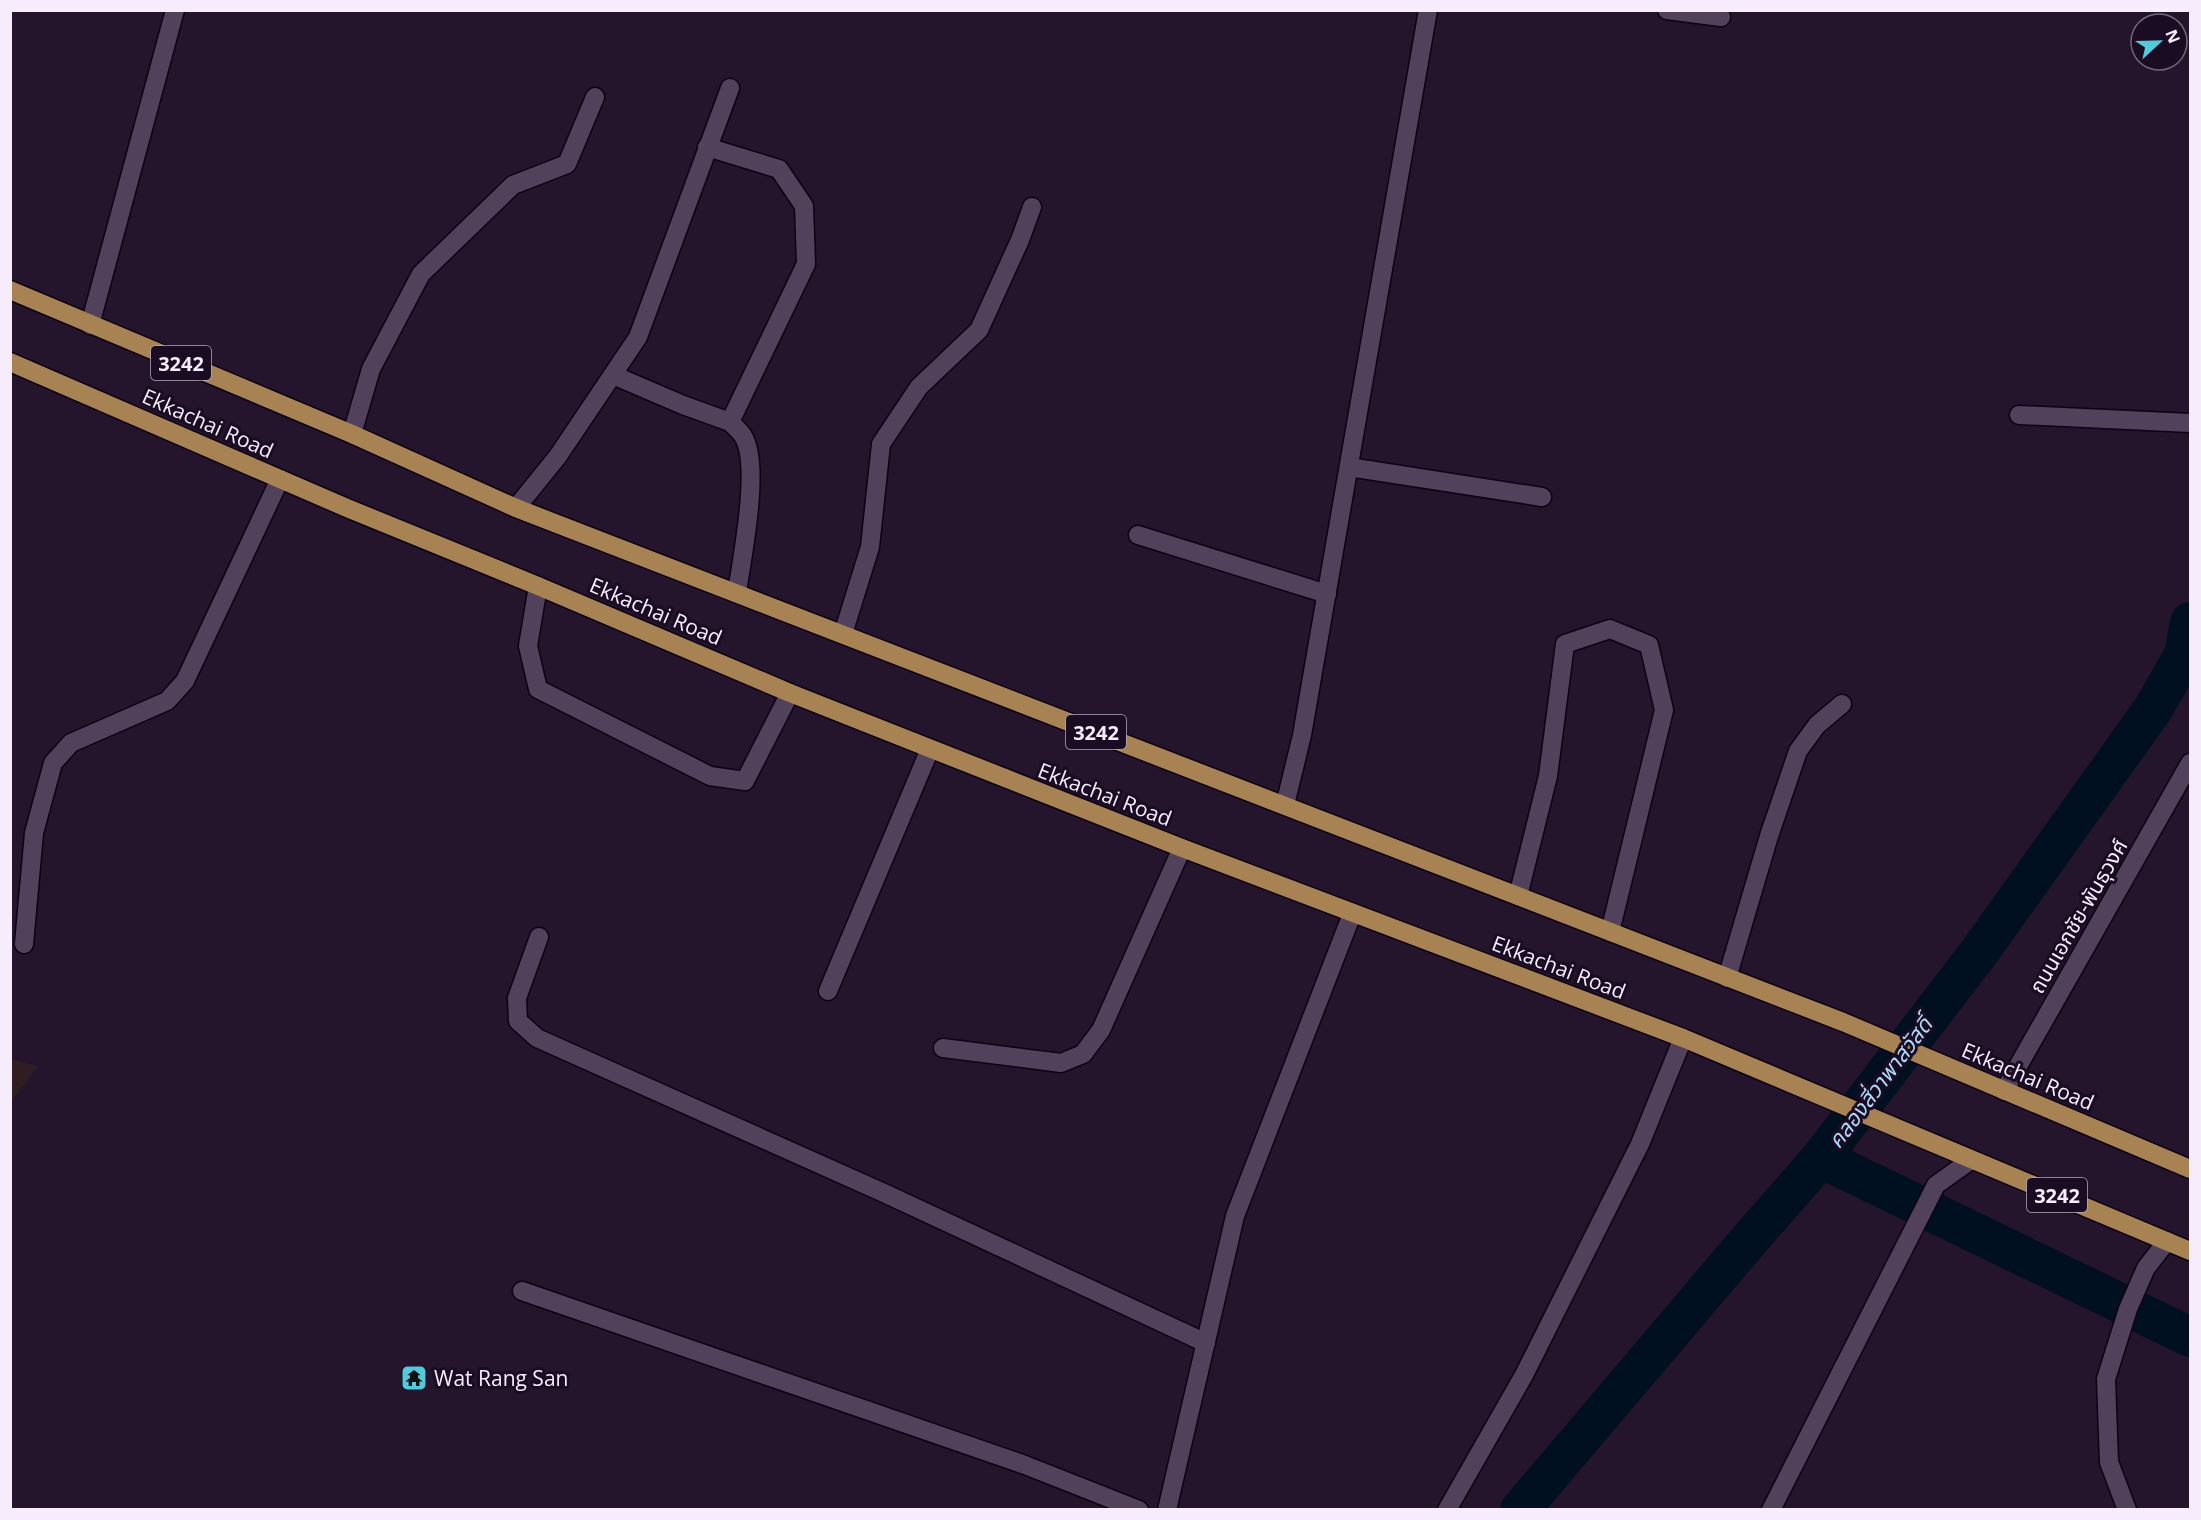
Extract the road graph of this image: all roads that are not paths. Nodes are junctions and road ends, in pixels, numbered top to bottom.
1 (175, 10) edge
2 (1428, 10) edge
3 (1667, 10) edge
4 (1721, 17) dead end
5 (730, 88) dead end
6 (595, 97) dead end
7 (707, 147) junction
8 (1032, 207) dead end
9 (10, 290) edge
10 (90, 325) junction
11 (10, 362) edge
12 (613, 375) junction
13 (2019, 415) dead end
14 (730, 422) junction
15 (2188, 423) edge
16 (352, 434) junction
17 (1349, 467) junction
18 (280, 479) junction
19 (1542, 497) dead end
20 (516, 508) junction
21 (1138, 534) dead end
22 (538, 586) junction
23 (737, 592) junction
24 (1327, 594) junction
25 (843, 634) junction
26 (790, 693) junction
27 (1842, 704) dead end
28 (930, 749) junction
29 (2190, 763) edge
30 (1286, 805) junction
31 (1182, 848) junction
32 (1518, 896) junction
33 (1352, 914) junction
34 (1611, 932) junction
35 (539, 937) dead end
36 (24, 944) dead end
37 (1727, 978) junction
38 (828, 991) dead end
39 (1683, 1038) junction
40 (943, 1048) dead end
41 (2004, 1091) junction
42 (1971, 1160) junction
43 (2190, 1169) edge
44 (2167, 1241) junction
45 (2190, 1251) edge
46 (522, 1291) dead end
47 (1206, 1343) junction
48 (1139, 1509) edge
49 (1167, 1509) edge
50 (1447, 1509) edge
51 (1771, 1509) edge
52 (2127, 1509) edge

1 - 10 street
2 - 17 street
3 - 4 street
5 - 7 street
6 - 16 street
7 - 12 street
7 - 14 street
8 - 25 street
9 - 10 main road, Ekkachai Road / 3242
10 - 16 main road, Ekkachai Road / 3242
11 - 18 main road, Ekkachai Road / 3242
12 - 14 street
12 - 20 street
13 - 15 street
14 - 23 street
16 - 20 main road, Ekkachai Road / 3242
17 - 19 street
17 - 24 street
18 - 22 main road, Ekkachai Road / 3242
18 - 36 street
20 - 23 main road, Ekkachai Road / 3242
21 - 24 street
22 - 26 main road, Ekkachai Road / 3242
22 - 26 street
23 - 25 main road, Ekkachai Road / 3242
24 - 30 street
25 - 30 main road, Ekkachai Road / 3242
26 - 28 main road, Ekkachai Road / 3242
27 - 37 street
28 - 31 main road, Ekkachai Road / 3242
28 - 38 street
29 - 41 street, ถนนเอกชัย-พันธุวงศ์
30 - 32 main road, Ekkachai Road / 3242
31 - 33 main road, Ekkachai Road / 3242
31 - 40 street
32 - 34 main road, Ekkachai Road / 3242
32 - 34 street
33 - 39 main road, Ekkachai Road / 3242
33 - 47 street
34 - 37 main road, Ekkachai Road / 3242
35 - 47 street
37 - 41 main road, Ekkachai Road / 3242
39 - 42 main road, Ekkachai Road / 3242
39 - 50 street
41 - 43 main road, Ekkachai Road / 3242
42 - 44 main road, Ekkachai Road / 3242
42 - 51 street
44 - 45 main road, Ekkachai Road / 3242
44 - 52 street
46 - 48 street
47 - 49 street

